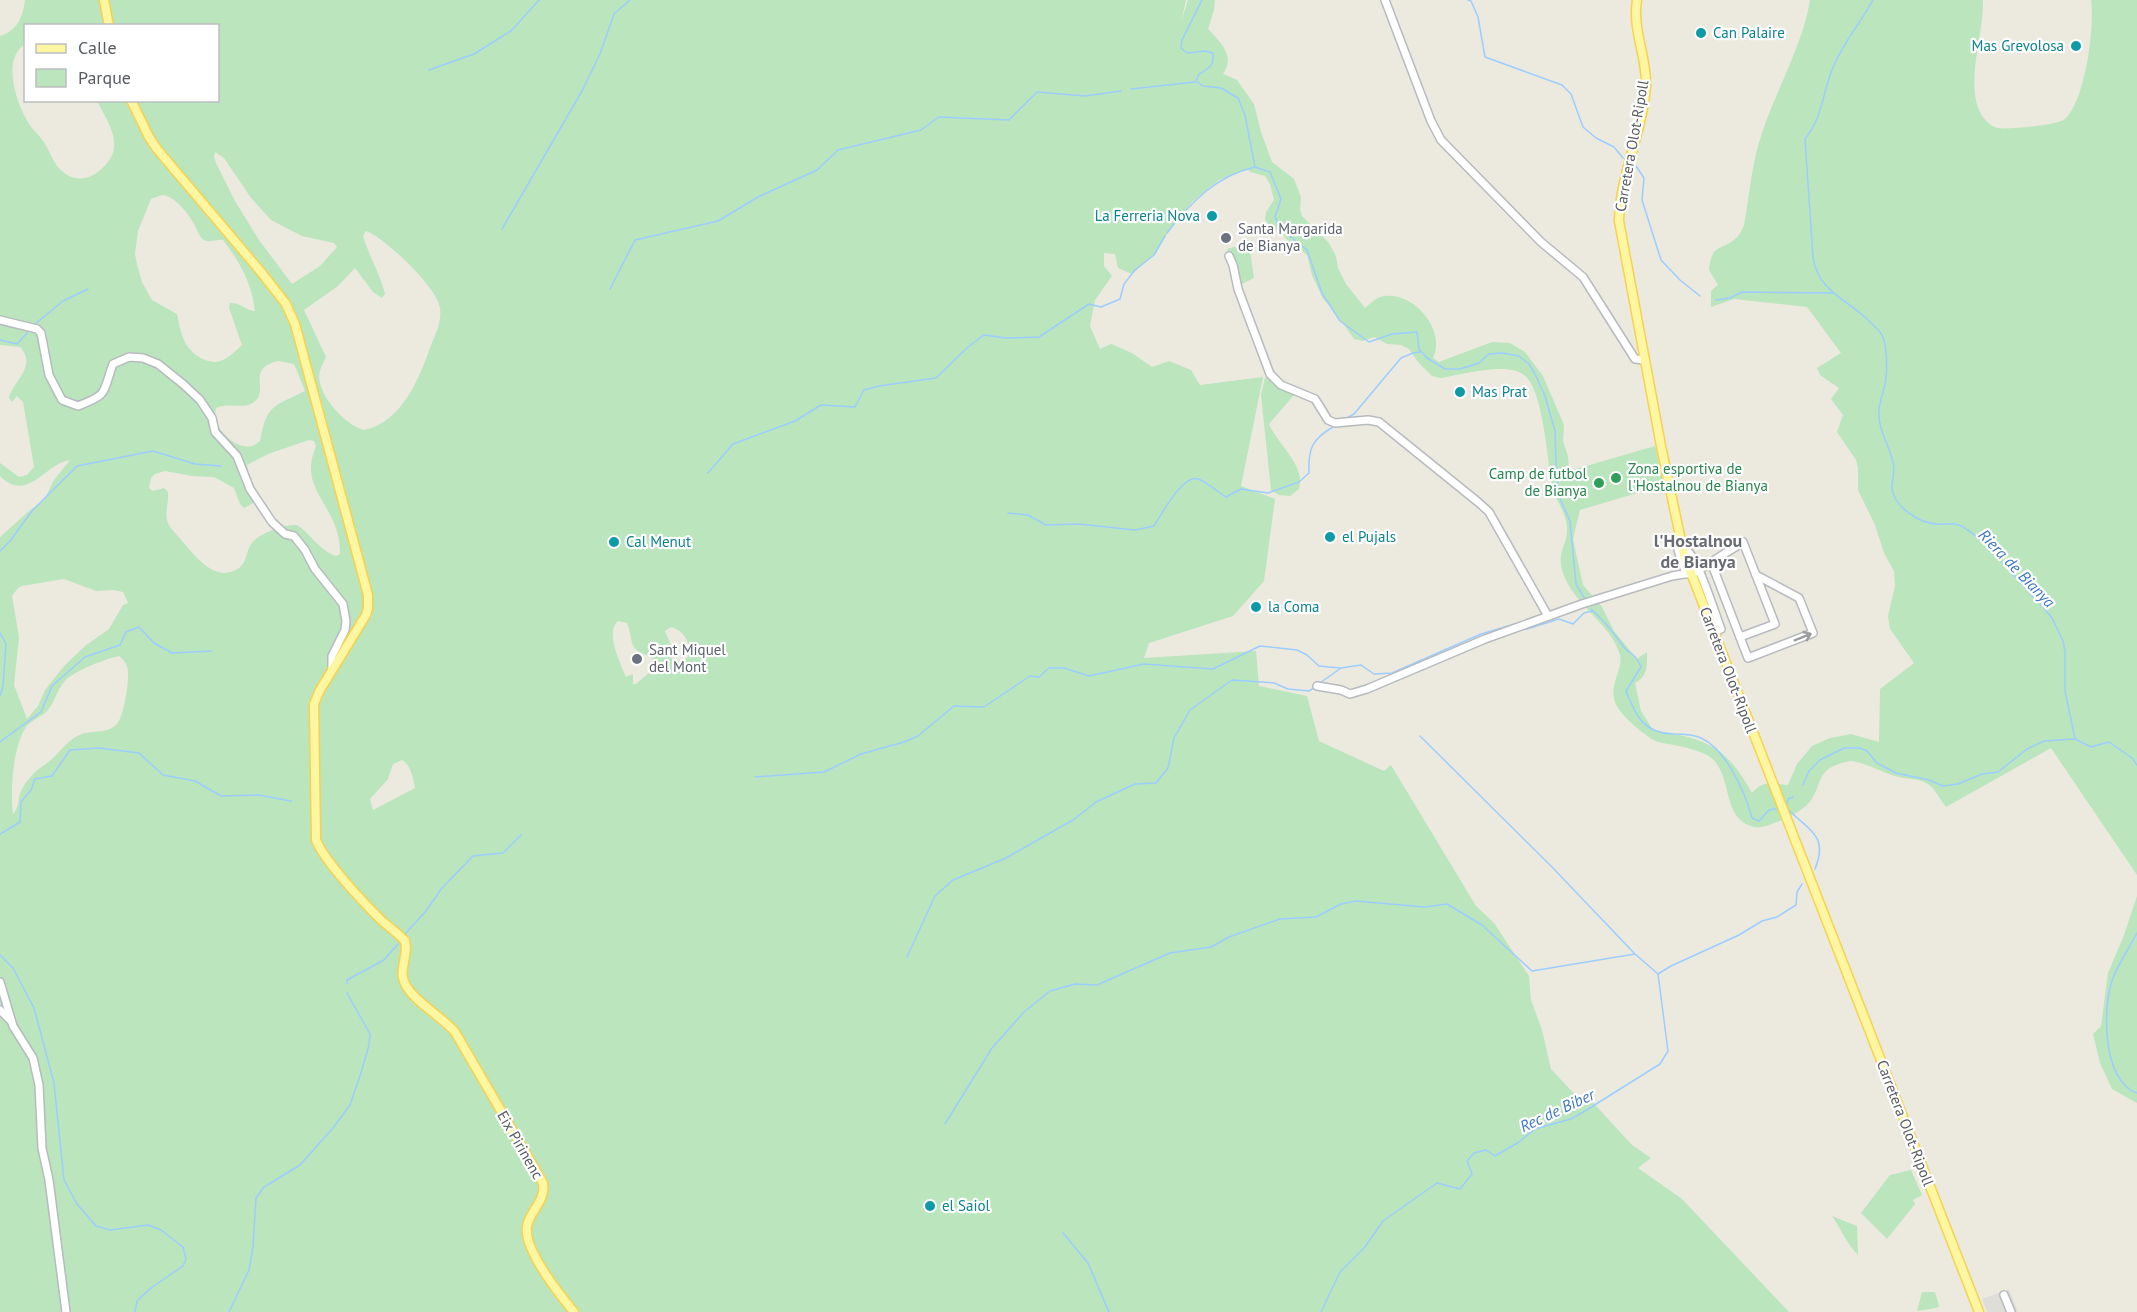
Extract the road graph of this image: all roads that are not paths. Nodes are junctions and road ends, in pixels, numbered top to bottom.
1 (104, 0) edge
2 (1385, 0) edge
3 (1637, 0) edge
4 (109, 24) edge
5 (132, 102) edge
6 (1229, 256) dead end
7 (0, 320) edge
8 (1644, 360) junction
9 (1696, 569) junction
10 (1756, 575) junction
11 (1548, 616) junction
12 (1740, 637) junction
13 (332, 671) junction
14 (1317, 686) dead end
15 (0, 982) edge
16 (0, 1010) edge
17 (11, 1021) junction
18 (2004, 1295) dead end
19 (66, 1312) edge
20 (574, 1312) edge
21 (1979, 1312) edge
22 (2011, 1312) edge

1 - 4 main road
2 - 8 street
3 - 8 main road, Carretera Olot-Ripoll
5 - 13 main road, Eix Pirinenc
6 - 11 street
7 - 13 street
8 - 9 main road, Carretera Olot-Ripoll
9 - 10 street
9 - 11 street
9 - 12 street
9 - 21 main road, Carretera Olot-Ripoll
10 - 12 street
12 -> 10 street
11 - 14 street
13 - 20 main road, Eix Pirinenc
15 - 17 street
16 - 17 street
17 - 19 street
18 - 22 street

